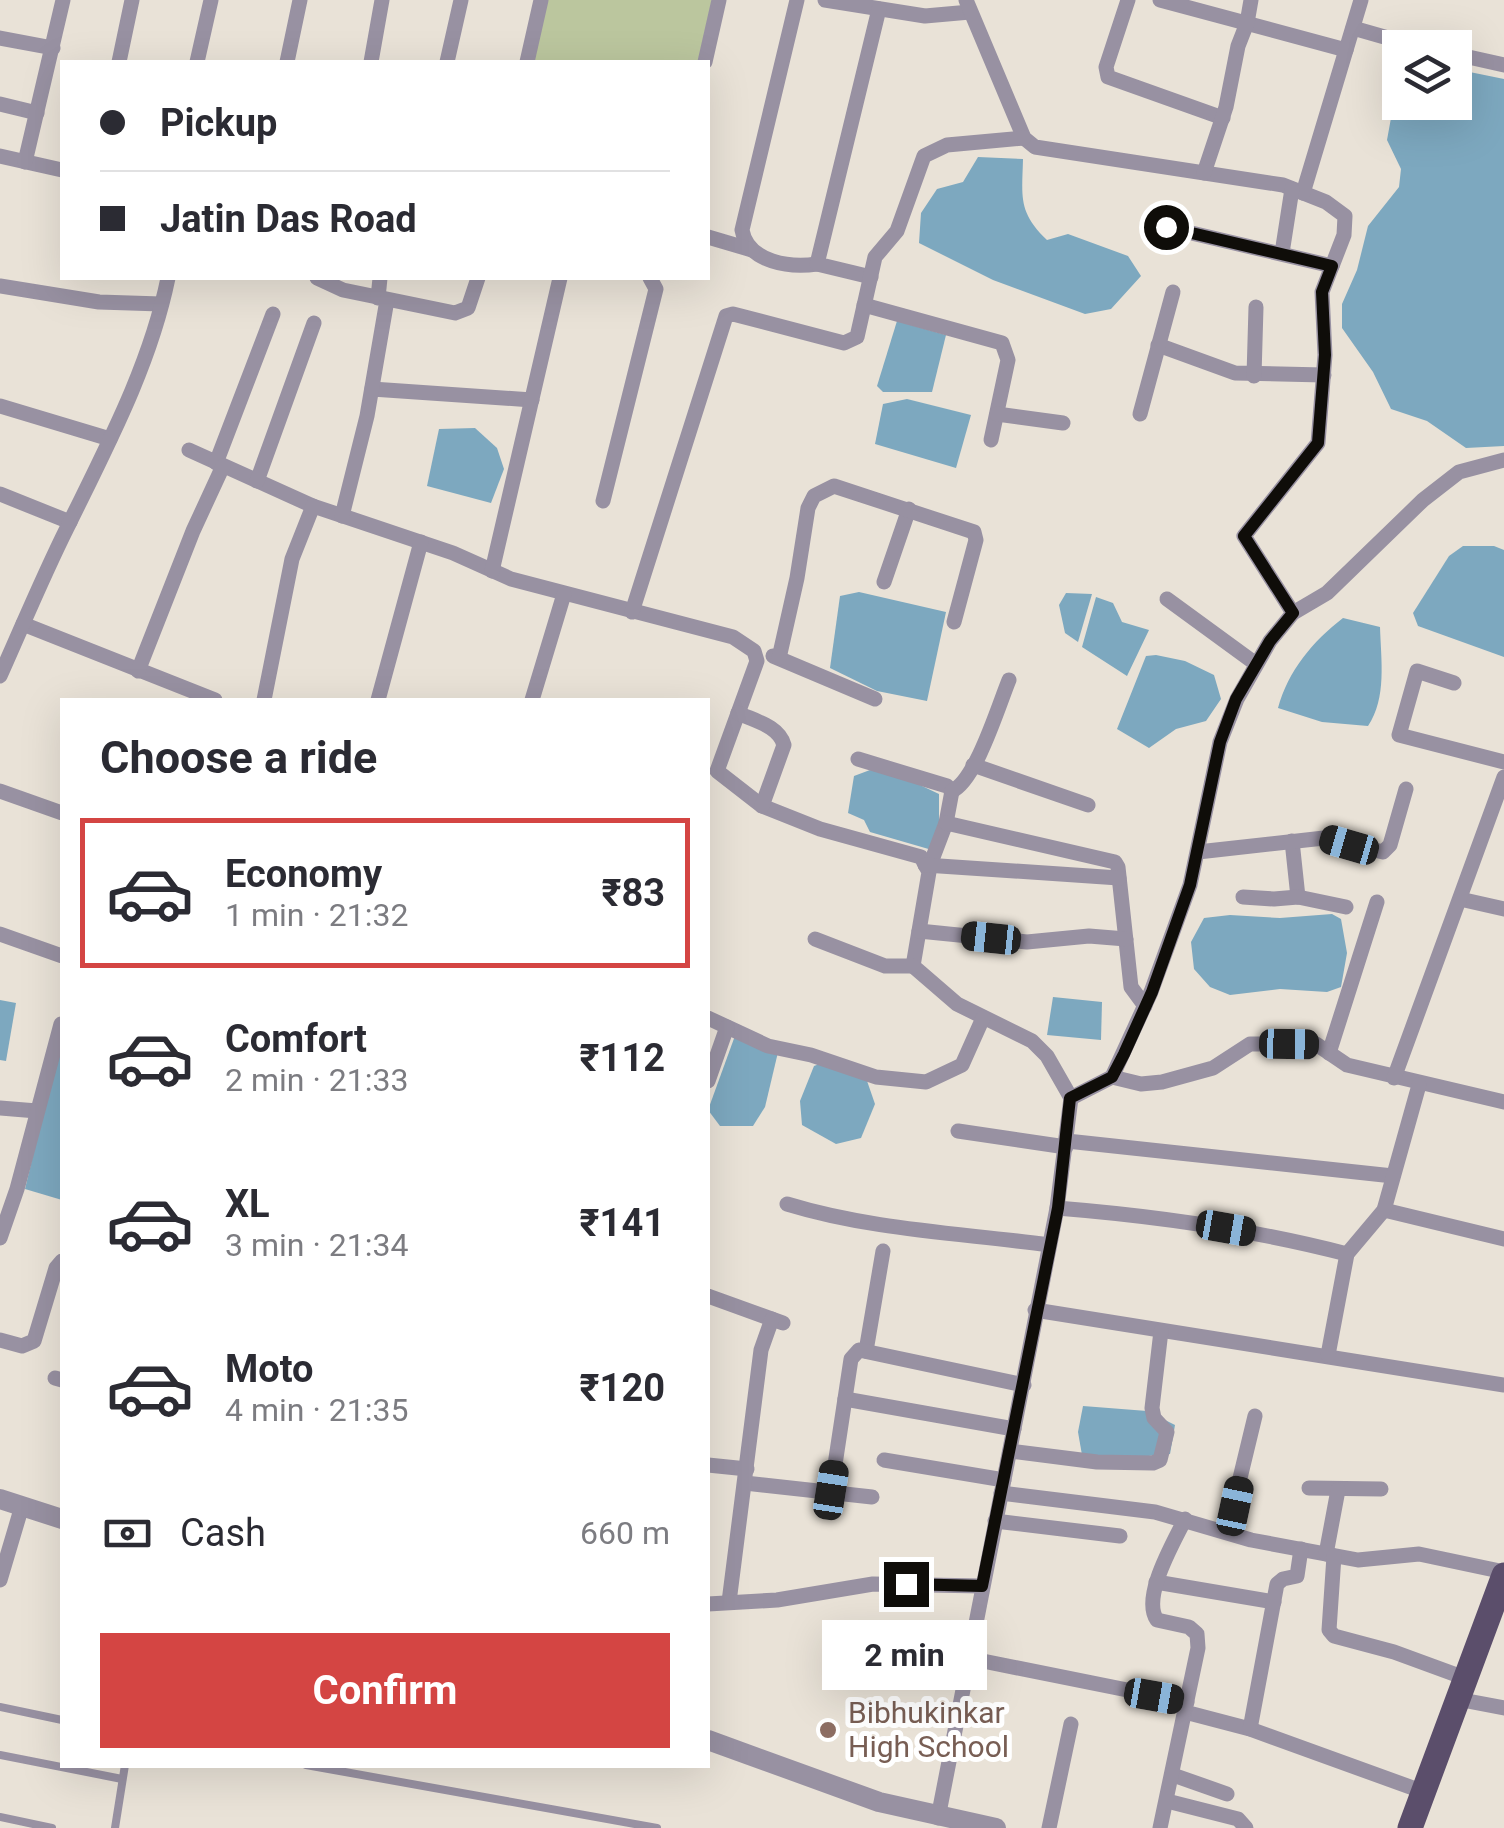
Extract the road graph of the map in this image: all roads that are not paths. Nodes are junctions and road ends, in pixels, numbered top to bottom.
1 (63, 0) edge
2 (132, 0) edge
3 (211, 0) edge
4 (300, 0) edge
5 (382, 0) edge
6 (461, 0) edge
7 (540, 0) edge
8 (719, 0) edge
9 (797, 0) edge
10 (825, 0) edge
11 (1128, 0) edge
12 (1160, 0) edge
13 (1251, 0) edge
14 (1361, 0) edge
15 (968, 6) edge
16 (879, 8) junction
17 (1247, 23) junction
18 (1353, 28) junction
19 (1382, 36) edge
20 (0, 38) edge
21 (53, 48) junction
22 (1346, 50) junction
23 (1472, 58) edge
24 (119, 60) edge
25 (197, 60) edge
26 (287, 60) edge
27 (370, 60) edge
28 (447, 60) edge
29 (526, 60) edge
30 (705, 60) edge
31 (1504, 65) edge
32 (0, 104) edge
33 (37, 113) junction
34 (1223, 118) junction
35 (1024, 138) junction
36 (0, 156) edge
37 (25, 162) junction
38 (60, 170) edge
39 (1204, 174) junction
40 (1298, 191) junction
41 (1166, 227) dead end
42 (710, 238) edge
43 (753, 250) junction
44 (1282, 253) junction
45 (818, 264) junction
46 (1332, 266) junction
47 (871, 277) junction
48 (167, 280) edge
49 (321, 280) edge
50 (380, 280) edge
51 (477, 280) edge
52 (560, 280) edge
53 (651, 280) edge
54 (0, 286) edge
55 (1173, 292) dead end
56 (383, 299) junction
57 (161, 304) junction
58 (864, 304) junction
59 (1256, 307) dead end
60 (273, 314) dead end
61 (314, 323) dead end
62 (1158, 345) junction
63 (1324, 375) junction
64 (1254, 376) junction
65 (372, 389) junction
66 (532, 400) junction
67 (0, 406) edge
68 (996, 414) junction
69 (1140, 414) dead end
70 (1063, 423) dead end
71 (110, 439) junction
72 (991, 440) dead end
73 (188, 450) dead end
74 (1504, 460) edge
75 (219, 464) junction
76 (257, 481) junction
77 (0, 494) edge
78 (603, 501) dead end
79 (313, 506) junction
80 (908, 509) junction
81 (342, 516) junction
82 (70, 522) junction
83 (421, 542) junction
84 (492, 570) junction
85 (884, 582) dead end
86 (564, 594) junction
87 (1167, 599) dead end
88 (632, 612) junction
89 (1293, 613) junction
90 (954, 622) dead end
91 (24, 624) junction
92 (754, 651) junction
93 (779, 658) junction
94 (1256, 664) junction
95 (138, 670) junction
96 (0, 676) edge
97 (1008, 680) dead end
98 (1454, 683) dead end
99 (211, 698) edge
100 (264, 698) edge
101 (379, 698) edge
102 (533, 698) edge
103 (875, 699) dead end
104 (738, 713) junction
105 (858, 760) dead end
106 (1504, 762) edge
107 (713, 764) edge
108 (974, 764) junction
109 (1504, 777) edge
110 (1406, 789) dead end
111 (0, 791) edge
112 (952, 791) junction
113 (1088, 805) dead end
114 (762, 806) junction
115 (1499, 807) edge
116 (60, 812) edge
117 (946, 824) junction
118 (1292, 841) junction
119 (1198, 852) junction
120 (927, 865) junction
121 (1120, 878) junction
122 (1243, 896) dead end
123 (1298, 896) junction
124 (1460, 900) junction
125 (1377, 902) dead end
126 (1346, 907) dead end
127 (1504, 909) edge
128 (919, 931) junction
129 (0, 934) edge
130 (815, 939) dead end
131 (1126, 939) junction
132 (60, 955) edge
133 (913, 966) junction
134 (1146, 1006) junction
135 (983, 1018) junction
136 (710, 1019) edge
137 (727, 1026) junction
138 (60, 1028) edge
139 (1329, 1053) junction
140 (710, 1075) edge
141 (1112, 1077) junction
142 (1394, 1078) junction
143 (1419, 1085) junction
144 (1070, 1098) junction
145 (1504, 1102) edge
146 (0, 1108) edge
147 (37, 1111) junction
148 (958, 1132) dead end
149 (1067, 1144) junction
150 (1392, 1176) junction
151 (787, 1204) dead end
152 (1058, 1208) junction
153 (1384, 1210) junction
154 (0, 1238) edge
155 (1504, 1239) edge
156 (1049, 1245) junction
157 (882, 1252) dead end
158 (1346, 1254) junction
159 (60, 1264) edge
160 (710, 1297) edge
161 (1035, 1310) junction
162 (1161, 1331) junction
163 (0, 1340) edge
164 (866, 1350) junction
165 (1328, 1355) junction
166 (1024, 1384) junction
167 (1504, 1385) edge
168 (845, 1399) junction
169 (1255, 1416) dead end
170 (1014, 1428) junction
171 (1010, 1451) junction
172 (884, 1460) dead end
173 (710, 1466) edge
174 (746, 1476) junction
175 (1003, 1486) junction
176 (1309, 1488) dead end
177 (1381, 1489) dead end
178 (831, 1490) junction
179 (1338, 1490) junction
180 (872, 1497) dead end
181 (0, 1499) edge
182 (22, 1506) junction
183 (60, 1518) edge
184 (1184, 1518) junction
185 (995, 1522) junction
186 (1227, 1532) junction
187 (1120, 1536) dead end
188 (1301, 1550) junction
189 (1330, 1555) junction
190 (1504, 1574) edge
191 (0, 1580) edge
192 (1156, 1582) junction
193 (982, 1586) junction
194 (730, 1602) junction
195 (1274, 1602) junction
196 (710, 1604) edge
197 (968, 1658) junction
198 (1461, 1689) junction
199 (0, 1707) edge
200 (1186, 1707) junction
201 (1504, 1708) edge
202 (60, 1720) edge
203 (1071, 1724) dead end
204 (1250, 1729) junction
205 (710, 1741) edge
206 (0, 1756) edge
207 (60, 1767) edge
208 (67, 1768) edge
209 (124, 1768) edge
210 (323, 1768) edge
211 (1173, 1776) junction
212 (122, 1778) junction
213 (1424, 1792) junction
214 (1226, 1794) dead end
215 (1167, 1801) junction
216 (0, 1817) edge
217 (930, 1820) edge
218 (52, 1828) edge
219 (114, 1828) edge
220 (657, 1828) edge
221 (996, 1828) edge
222 (1048, 1828) edge
223 (1160, 1828) edge
224 (1246, 1828) edge
225 (1410, 1828) edge

1 - 21 street
2 - 24 street
3 - 25 street
4 - 26 street
5 - 27 street
6 - 28 street
7 - 29 street
8 - 30 street
9 - 43 street
10 - 16 street
11 - 34 street
12 - 17 street
13 - 17 street
14 - 18 street
15 - 16 street
15 - 35 street
16 - 45 street
17 - 22 street
17 - 34 street
18 - 19 street
18 - 22 street
20 - 21 street
21 - 33 street
22 - 40 street
23 - 31 street
32 - 33 street
33 - 37 street
34 - 39 street
35 - 39 street
35 - 47 street
36 - 37 street
37 - 38 street
39 - 40 street
40 - 44 street
40 - 46 street
41 - 44 street
42 - 43 street
43 - 45 street
44 - 46 street
45 - 47 street
46 - 63 street
47 - 58 street
48 - 57 street
49 - 56 street
50 - 56 street
51 - 56 street
52 - 66 street
53 - 78 street
54 - 57 street
55 - 62 street
56 - 65 street
57 - 71 street
58 - 68 street
58 - 88 street
59 - 64 street
60 - 75 street
61 - 76 street
62 - 64 street
62 - 69 street
63 - 64 street
63 - 89 street
65 - 66 street
65 - 81 street
66 - 84 street
67 - 71 street
68 - 70 street
68 - 72 street
71 - 82 street
73 - 75 street
74 - 89 street
75 - 76 street
75 - 95 street
76 - 79 street
77 - 82 street
79 - 81 street
79 - 100 street
80 - 85 street
80 - 90 street
80 - 93 street
81 - 83 street
82 - 91 street
83 - 84 street
83 - 101 street
84 - 86 street
86 - 88 street
86 - 102 street
87 - 94 street
88 - 92 street
89 - 94 street
91 - 95 street
91 - 96 street
92 - 93 street
92 - 104 street
93 - 103 street
94 - 119 street
95 - 99 street
97 - 108 street
98 - 106 street
104 - 107 street
104 - 114 street
105 - 112 street
107 - 114 street
108 - 112 street
108 - 113 street
109 - 115 street
110 - 118 street
111 - 116 street
112 - 117 street
114 - 120 street
115 - 124 street
117 - 120 street
117 - 121 street
118 - 119 street
118 - 123 street
119 - 134 street
120 - 121 street
120 - 128 street
121 - 131 street
122 - 123 street
123 - 126 street
124 - 127 street
124 - 142 street
125 - 139 street
128 - 131 street
128 - 133 street
129 - 132 street
130 - 133 street
131 - 134 street
133 - 135 street
134 - 141 street
135 - 137 street
135 - 144 street
136 - 137 street
137 - 140 street
138 - 147 street
139 - 141 street
139 - 142 street
141 - 144 street
142 - 143 street
143 - 145 street
143 - 150 street
144 - 149 street
146 - 147 street
147 - 154 street
148 - 149 street
149 - 150 street
149 - 152 street
150 - 153 street
151 - 156 street
152 - 156 street
152 - 158 street
153 - 155 street
153 - 158 street
156 - 161 street
157 - 164 street
158 - 165 street
159 - 163 street
160 - 174 street
161 - 162 street
161 - 166 street
162 - 165 street
162 - 171 street
164 - 166 street
164 - 168 street
165 - 167 street
166 - 170 street
168 - 170 street
168 - 178 street
169 - 186 street
170 - 171 street
171 - 175 street
172 - 175 street
173 - 174 street
174 - 178 street
174 - 194 street
175 - 184 street
175 - 185 street
176 - 179 street
177 - 179 street
178 - 180 street
179 - 189 street
181 - 182 street
182 - 183 street
182 - 191 street
184 - 186 street
184 - 192 street
185 - 187 street
185 - 193 street
186 - 188 street
188 - 189 street
188 - 195 street
189 - 190 street
189 - 198 street
190 - 198 main road
192 - 195 street
192 - 200 street
193 - 194 street
193 - 197 street
194 - 196 street
195 - 204 street
197 - 200 street
197 - 217 street
198 - 201 street
198 - 213 main road
199 - 202 lane
200 - 204 street
200 - 211 street
203 - 222 street
204 - 213 street
205 - 217 street
206 - 207 lane
208 - 212 lane
209 - 212 lane
210 - 220 lane
211 - 214 street
211 - 215 street
212 - 219 lane
213 - 225 main road
215 - 223 street
215 - 224 street
216 - 218 lane
217 - 221 street

